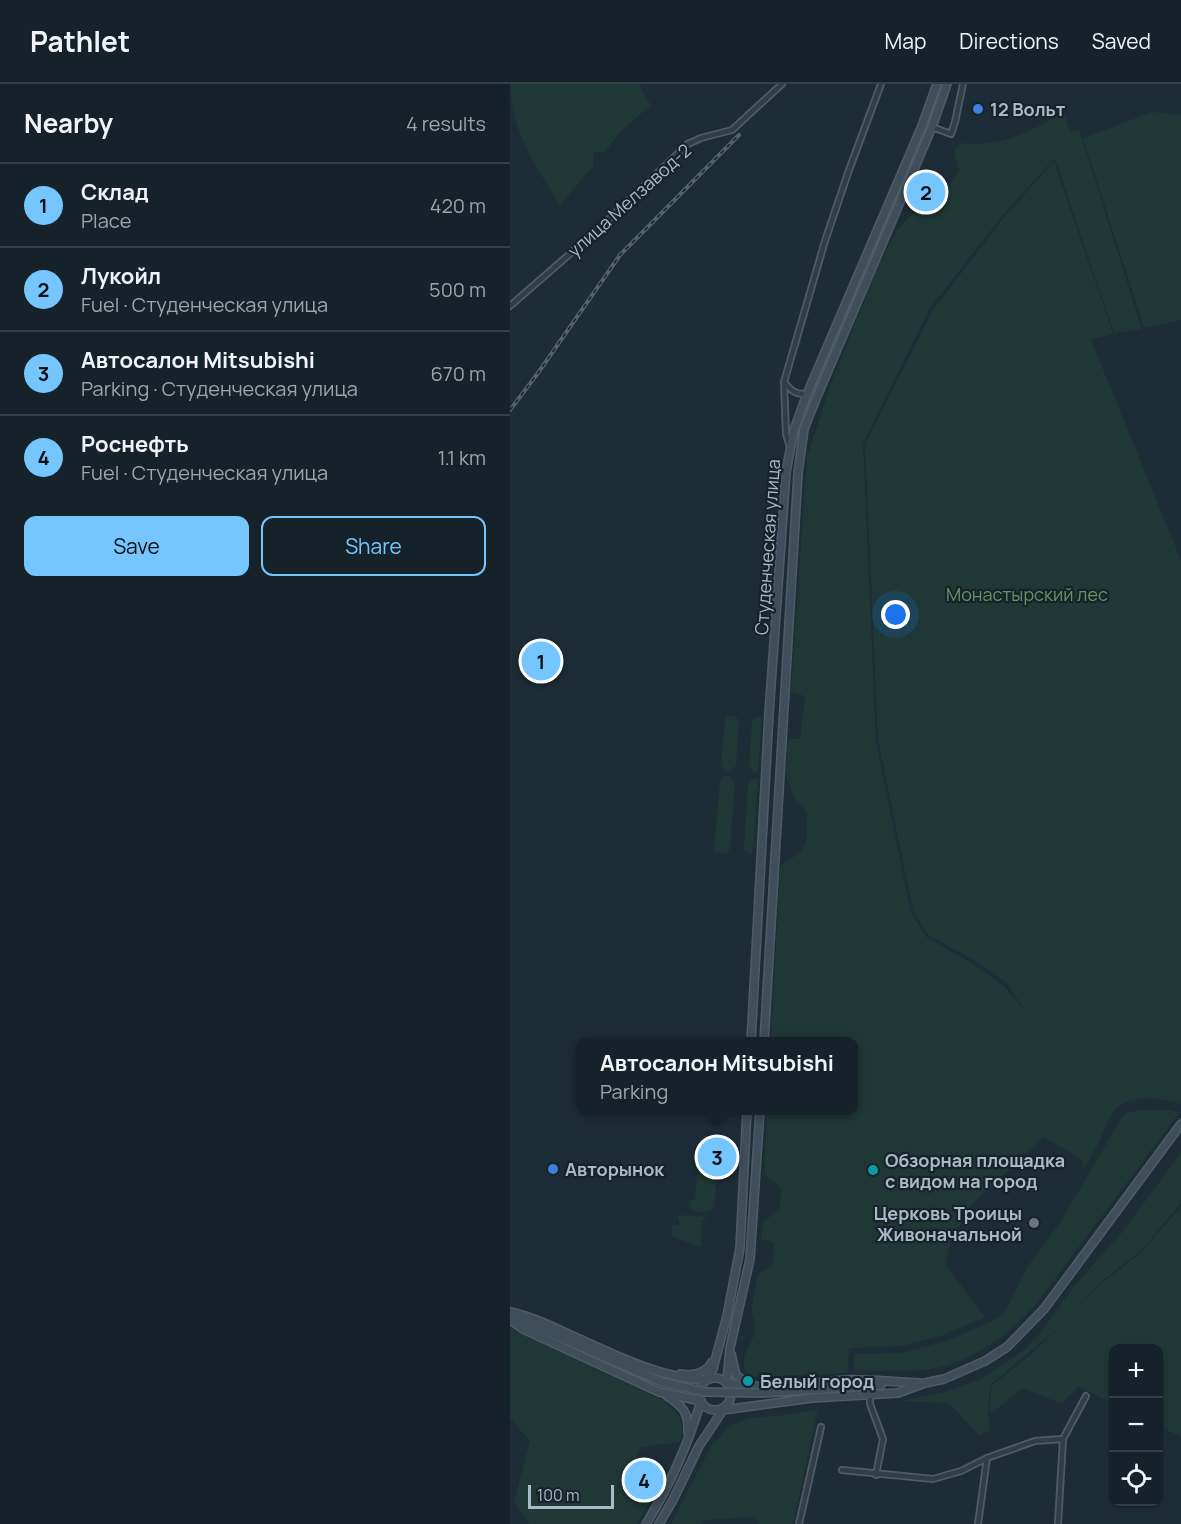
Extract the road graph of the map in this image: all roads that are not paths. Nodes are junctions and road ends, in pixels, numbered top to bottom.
1 (782, 84) edge
2 (880, 84) edge
3 (937, 84) edge
4 (947, 84) edge
5 (963, 84) edge
6 (922, 126) junction
7 (932, 127) junction
8 (510, 306) edge
9 (784, 382) junction
10 (807, 394) junction
11 (790, 447) junction
12 (751, 1037) edge
13 (764, 1037) edge
14 (747, 1115) edge
15 (760, 1115) edge
16 (1181, 1124) edge
17 (733, 1288) junction
18 (744, 1290) junction
19 (510, 1316) edge
20 (719, 1346) junction
21 (730, 1348) junction
22 (650, 1367) junction
23 (705, 1380) junction
24 (727, 1381) junction
25 (925, 1383) junction
26 (753, 1386) junction
27 (659, 1392) junction
28 (870, 1395) junction
29 (1086, 1396) dead end
30 (700, 1401) junction
31 (723, 1410) junction
32 (821, 1426) dead end
33 (1063, 1439) junction
34 (687, 1446) junction
35 (987, 1458) junction
36 (842, 1470) dead end
37 (876, 1475) junction
38 (646, 1524) edge
39 (659, 1524) edge
40 (799, 1524) edge
41 (978, 1524) edge
42 (1058, 1524) edge

1 - 8 street, улица Мелзавод-2
2 - 9 street
3 - 6 main road, Студенческая улица
4 - 7 main road, Студенческая улица
5 - 7 street
6 - 7 main road
6 - 10 main road, Студенческая улица
7 - 13 main road, Студенческая улица
9 - 10 street
9 - 11 street
10 - 11 main road, Студенческая улица
11 - 12 main road, Студенческая улица
14 - 17 main road
15 - 18 main road
16 - 25 main road
17 - 18 main road
17 - 20 main road
18 - 21 main road
19 - 22 main road
19 - 25 main road, bridge
19 - 27 main road
20 - 22 main road
20 - 23 main road
21 - 24 main road
21 - 26 main road
22 - 23 main road
23 - 24 main road
23 - 30 main road
24 - 26 main road
24 - 31 main road
25 - 26 main road
25 - 28 main road
27 - 30 main road
27 - 34 main road
28 - 31 main road
28 - 37 street
29 - 33 street
30 - 31 main road
30 - 34 main road
31 - 39 main road
32 - 40 street
33 - 35 street
33 - 42 street
34 - 38 main road
35 - 37 street
35 - 41 street
36 - 37 street

